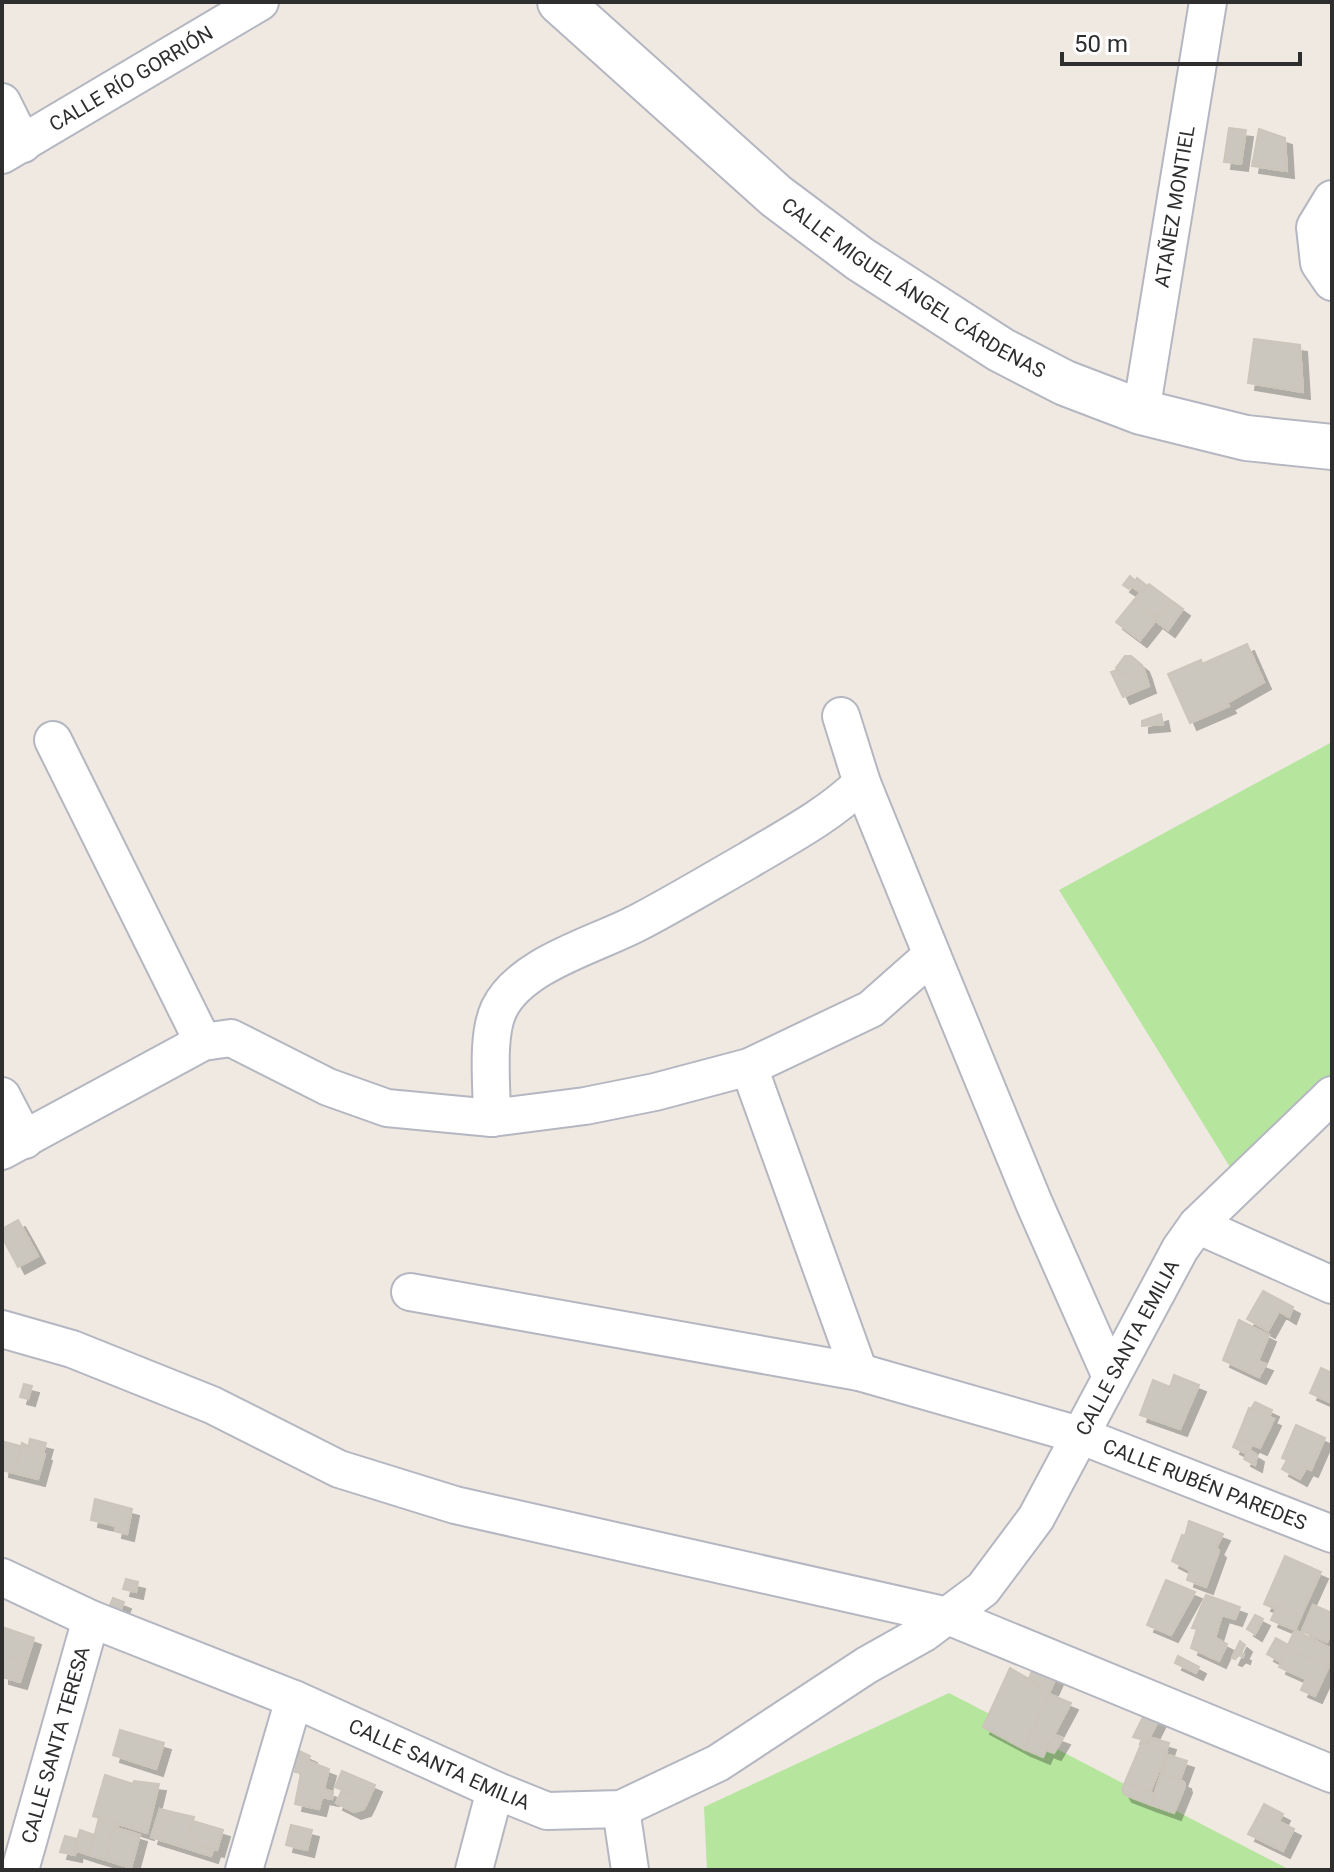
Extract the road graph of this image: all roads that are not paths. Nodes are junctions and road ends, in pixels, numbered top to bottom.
1 (260, 2) edge
2 (560, 2) edge
3 (1208, 2) edge
4 (2, 102) edge
5 (12, 149) edge
6 (1332, 199) edge
7 (1332, 282) edge
8 (1141, 412) junction
9 (1332, 447) edge
10 (841, 716) dead end
11 (53, 740) dead end
12 (862, 783) junction
13 (932, 955) junction
14 (203, 1042) junction
15 (749, 1067) junction
16 (1332, 1095) edge
17 (2, 1096) edge
18 (492, 1118) junction
19 (14, 1145) edge
20 (1197, 1225) junction
21 (1332, 1285) edge
22 (410, 1292) dead end
23 (2, 1329) edge
24 (859, 1372) junction
25 (1111, 1377) junction
26 (1079, 1435) junction
27 (1332, 1534) edge
28 (2, 1577) edge
29 (948, 1616) junction
30 (91, 1619) junction
31 (294, 1699) junction
32 (1332, 1774) edge
33 (495, 1790) junction
34 (621, 1809) junction
35 (20, 1870) edge
36 (244, 1870) edge
37 (474, 1870) edge
38 (630, 1870) edge

1 - 5 street, CALLE RÍO GORRIÓN
2 - 8 street, CALLE MIGUEL ÁNGEL CÁRDENAS
3 - 8 street, ATAÑEZ MONTIEL
4 - 5 street
6 - 7 street
8 - 9 street, CALLE MIGUEL ÁNGEL CÁRDENAS
10 - 12 street
11 - 14 street
12 - 13 street
12 - 18 street
13 - 15 street
13 - 25 street
14 - 18 street
14 - 19 street
15 - 18 street
15 - 24 street
16 - 20 street, CALLE SANTA EMILIA
17 - 19 street
20 - 21 street
20 - 25 street, CALLE SANTA EMILIA
22 - 24 street, CALLE RUBÉN PAREDES
23 - 29 street
24 - 26 street, CALLE RUBÉN PAREDES
25 - 26 street, CALLE SANTA EMILIA
26 - 27 street, CALLE RUBÉN PAREDES
26 - 29 street, CALLE SANTA EMILIA
28 - 30 street, CALLE SANTA EMILIA
29 - 32 street
29 - 34 street, CALLE SANTA EMILIA
30 - 31 street, CALLE SANTA EMILIA
30 - 35 street, CALLE SANTA TERESA
31 - 33 street, CALLE SANTA EMILIA
31 - 36 street
33 - 34 street, CALLE SANTA EMILIA
33 - 37 street
34 - 38 street

